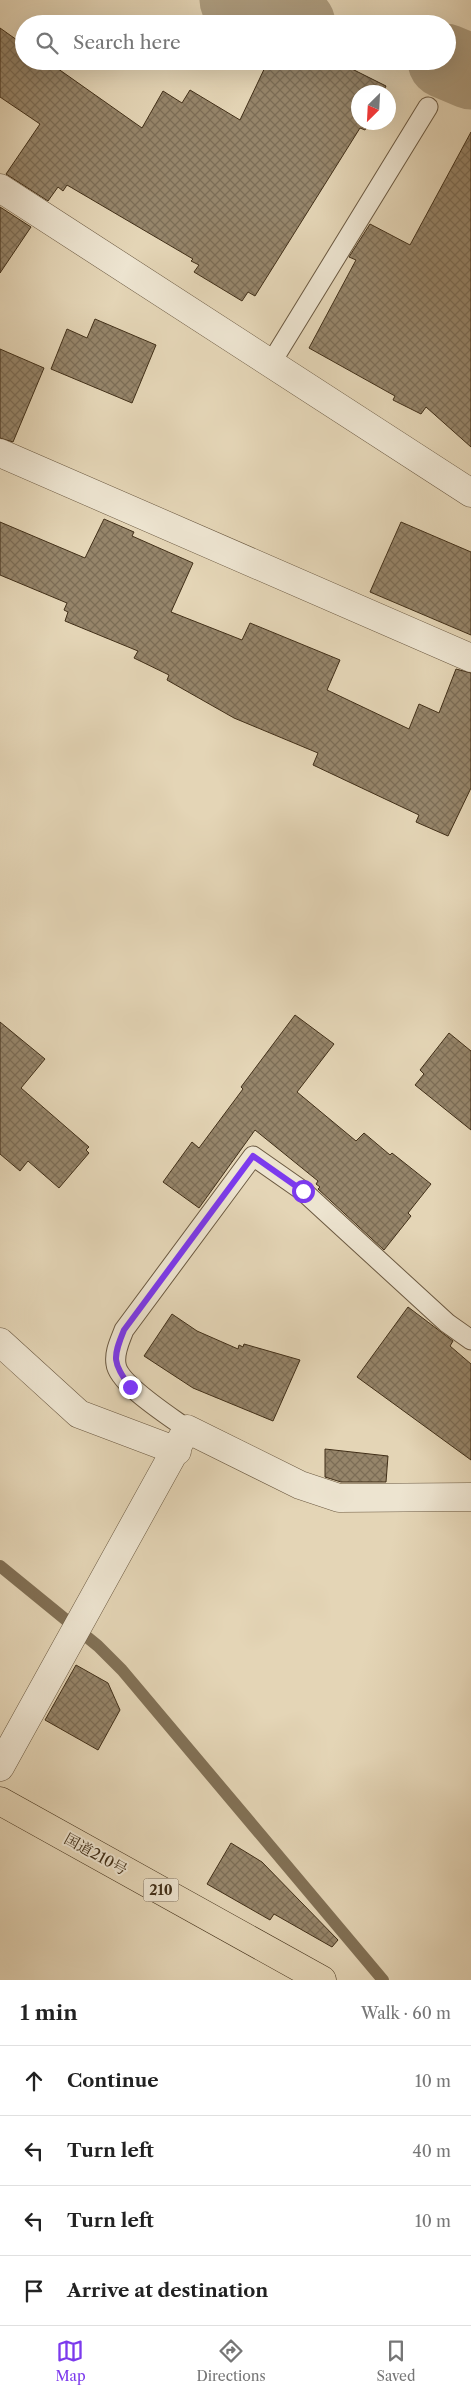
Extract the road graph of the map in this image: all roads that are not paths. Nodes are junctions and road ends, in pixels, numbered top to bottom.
1 (428, 107) dead end
2 (0, 188) edge
3 (271, 363) junction
4 (0, 453) edge
5 (471, 493) edge
6 (471, 658) edge
7 (471, 1340) edge
8 (0, 1342) edge
9 (182, 1440) junction
10 (471, 1496) edge
11 (0, 1767) edge
12 (0, 1801) edge
13 (322, 1980) edge

1 - 3 lane
2 - 3 street
3 - 5 street
4 - 6 street
7 - 9 lane
8 - 9 street
9 - 10 street
9 - 11 street
12 - 13 highway, 国道210号 / 210

